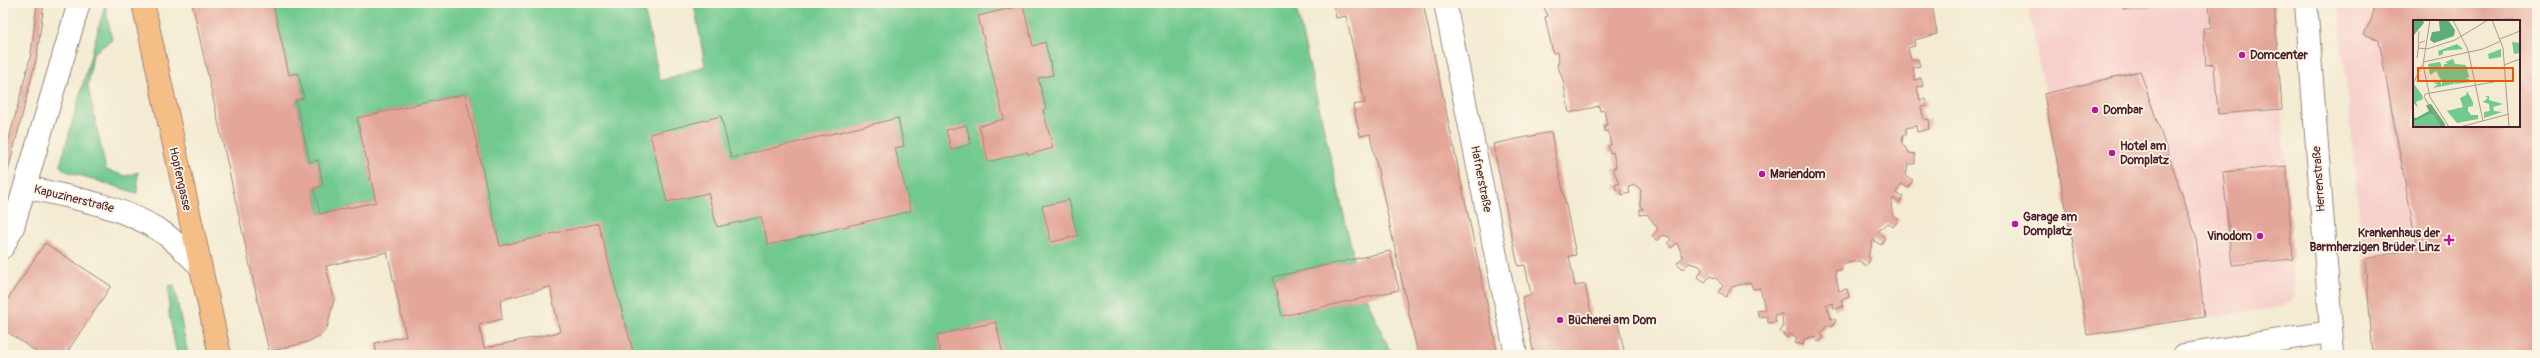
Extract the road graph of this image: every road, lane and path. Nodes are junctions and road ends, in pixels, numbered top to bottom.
1 (79, 3) edge
2 (143, 3) edge
3 (1445, 3) edge
4 (2306, 3) edge
5 (25, 187) junction
6 (3, 247) edge
7 (200, 266) junction
8 (2330, 332) junction
9 (220, 355) edge
10 (1516, 355) edge
11 (2184, 355) edge
12 (2333, 355) edge

1 - 5 street, Kapuzinerstraße
2 - 7 main road, Hopfengasse
3 - 10 street, Hafnerstraße
4 - 8 street, Herrenstraße
5 - 6 street, Kapuzinerstraße
5 - 7 street, Kapuzinerstraße
7 - 9 main road, Hopfengasse
8 - 11 street
8 - 12 street, Herrenstraße

